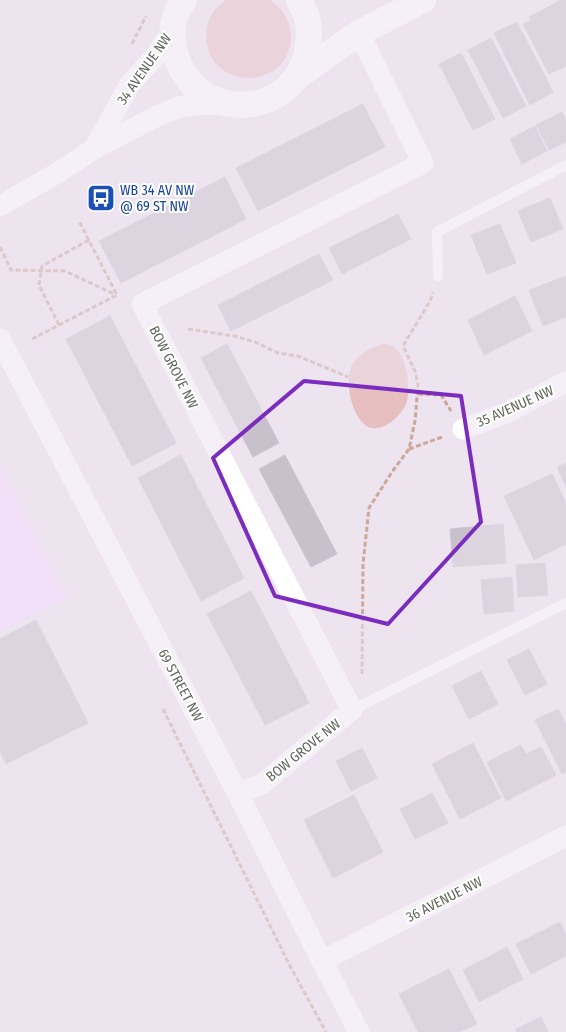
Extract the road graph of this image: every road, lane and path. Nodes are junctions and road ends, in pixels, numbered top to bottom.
1 (299, 0) edge
2 (423, 0) edge
3 (180, 7) edge
4 (358, 33) junction
5 (295, 79) junction
6 (239, 105) junction
7 (94, 148) junction
8 (566, 165) edge
9 (0, 206) edge
10 (79, 221) dead end
11 (89, 240) junction
12 (0, 247) edge
13 (40, 270) junction
14 (438, 276) joint
15 (117, 295) junction
16 (124, 299) dead end
17 (59, 325) junction
18 (188, 329) dead end
19 (0, 339) edge
20 (32, 339) dead end
21 (348, 377) dead end
22 (566, 382) edge
23 (418, 394) junction
24 (463, 429) junction
25 (409, 449) junction
26 (566, 603) edge
27 (160, 701) dead end
28 (358, 707) junction
29 (238, 794) junction
30 (566, 836) edge
31 (322, 961) junction
32 (326, 1032) edge
33 (359, 1032) edge

1 - 5 street
2 - 4 street
3 - 6 street
3 - 7 street, 34 AVENUE NW
4 - 5 street
4 - 28 street, BOW GROVE NW
5 - 6 street
6 - 7 street, 34 AVENUE NW
7 - 9 street, 34 AVENUE NW
8 - 14 lane
10 - 11 path
11 - 13 path
11 - 15 path
12 - 13 path
13 - 15 path
13 - 17 path
14 - 23 path
15 - 16 path
15 - 17 path
17 - 20 path
18 - 21 path
19 - 29 street, 69 STREET NW
22 - 24 street, 35 AVENUE NW
23 - 24 path
23 - 25 path
24 - 25 path
25 - 28 path
26 - 28 lane
27 - 32 path
28 - 29 street, BOW GROVE NW
29 - 31 street, 69 STREET NW
30 - 31 street, 36 AVENUE NW
31 - 33 street, 69 STREET NW

